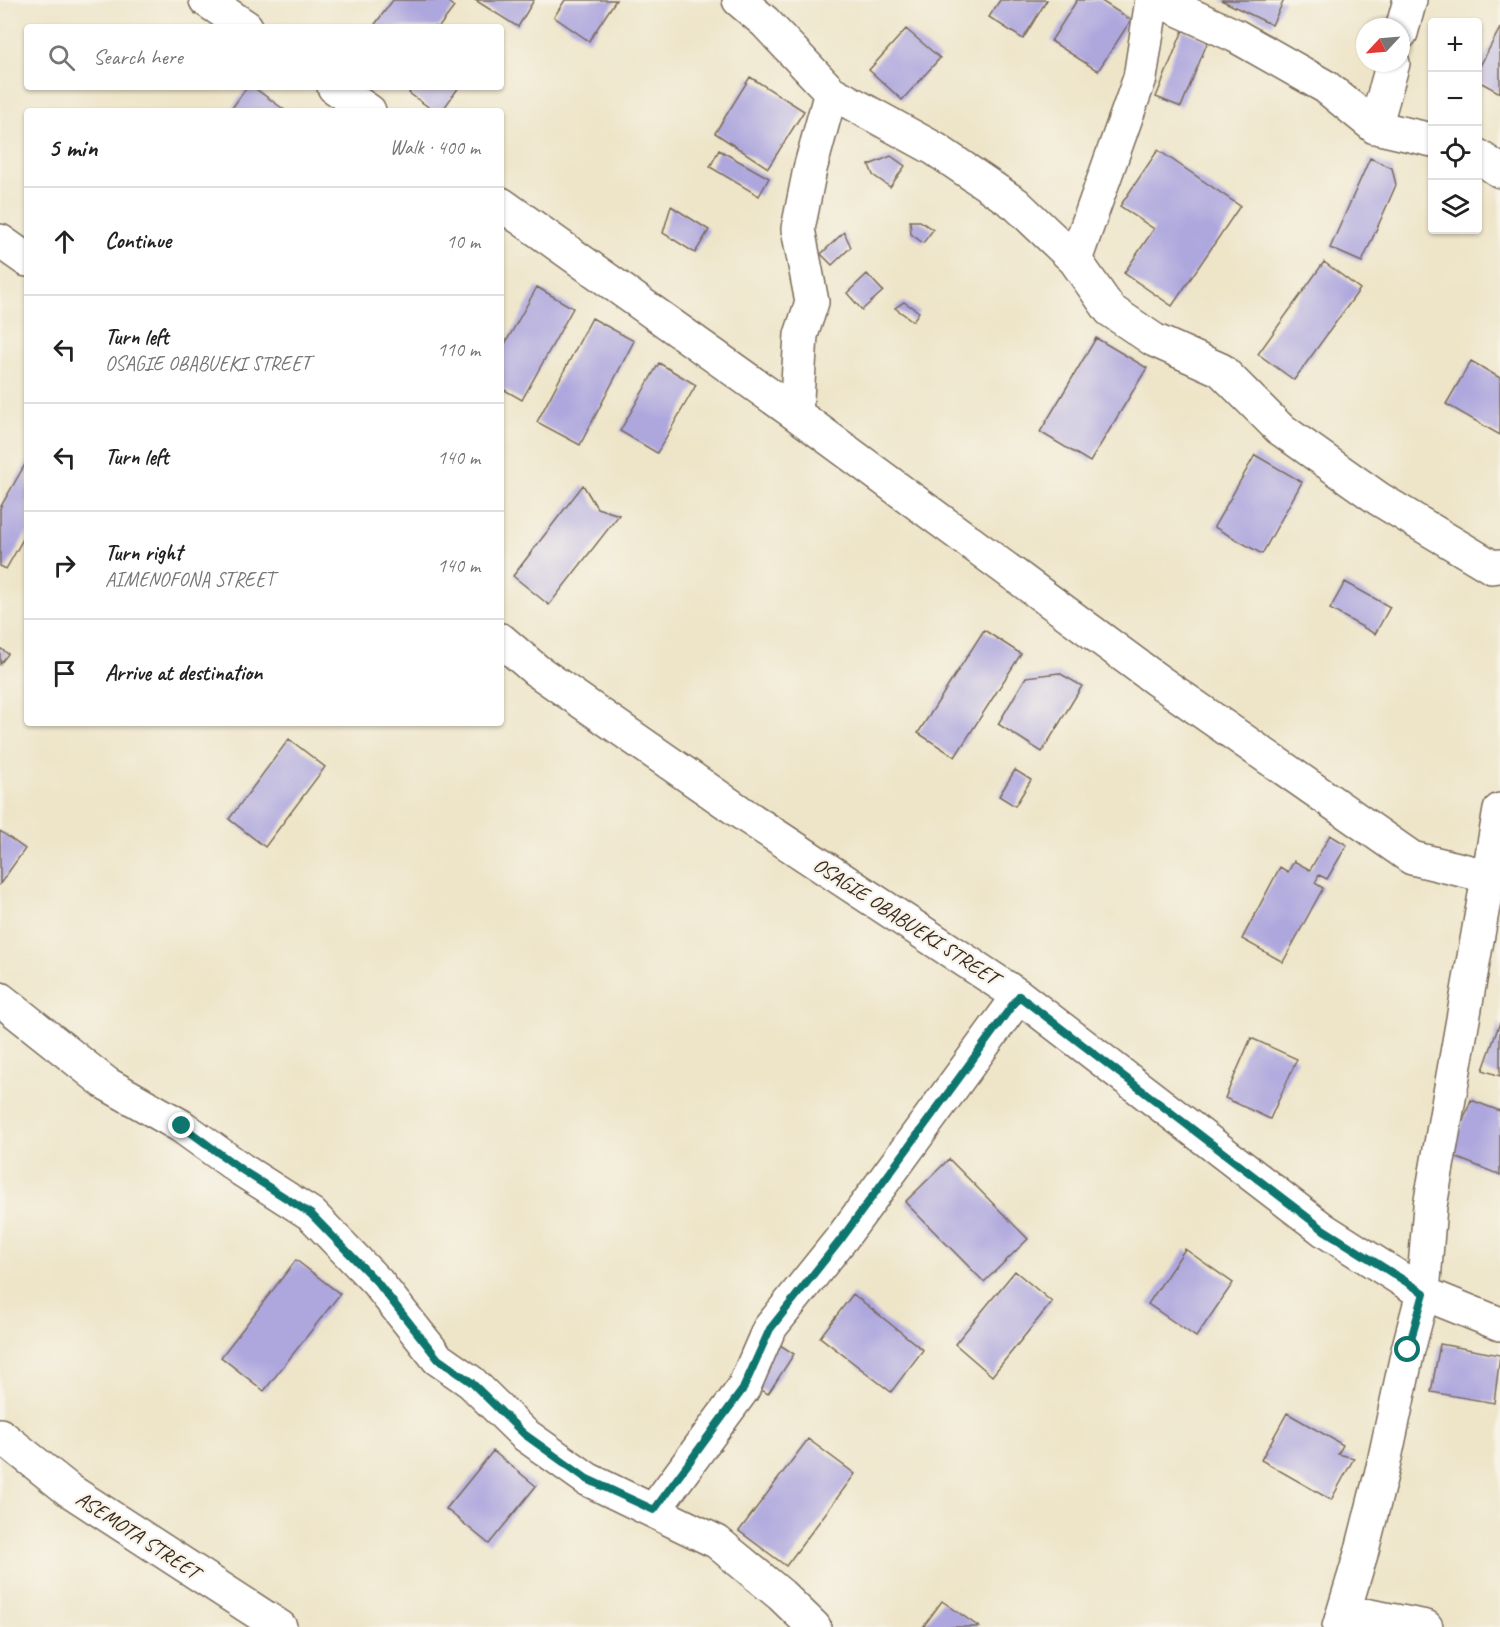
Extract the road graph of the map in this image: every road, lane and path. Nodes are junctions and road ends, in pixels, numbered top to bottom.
1 (206, 0) edge
2 (739, 0) edge
3 (1152, 0) edge
4 (1158, 0) edge
5 (1410, 0) edge
6 (1405, 18) edge
7 (242, 24) edge
8 (1391, 72) edge
9 (338, 90) edge
10 (831, 92) junction
11 (365, 108) edge
12 (1376, 127) junction
13 (1428, 139) edge
14 (1482, 159) edge
15 (1500, 171) edge
16 (504, 206) edge
17 (0, 241) edge
18 (24, 258) edge
19 (1075, 260) junction
20 (796, 414) junction
21 (1500, 566) edge
22 (504, 642) edge
23 (1500, 810) edge
24 (1487, 876) junction
25 (1019, 996) junction
26 (0, 999) edge
27 (1424, 1293) junction
28 (1500, 1324) edge
29 (0, 1435) edge
30 (654, 1510) junction
31 (1341, 1619) edge
32 (280, 1627) edge
33 (814, 1627) edge
34 (1426, 1627) edge

1 - 7 street
2 - 10 street
3 - 19 street
4 - 12 street
5 - 6 street
8 - 12 street
9 - 11 street
10 - 19 street
10 - 20 street
12 - 13 street
14 - 15 street
16 - 20 street
17 - 18 street
19 - 21 street
20 - 24 street
22 - 25 street, OSAGIE OBABUEKI STREET
23 - 24 street
24 - 27 street
25 - 27 street, OSAGIE OBABUEKI STREET
25 - 30 street
26 - 30 street
27 - 28 street, OSAGIE OBABUEKI STREET
27 - 31 street
29 - 32 street, ASEMOTA STREET
30 - 33 street
31 - 34 street

